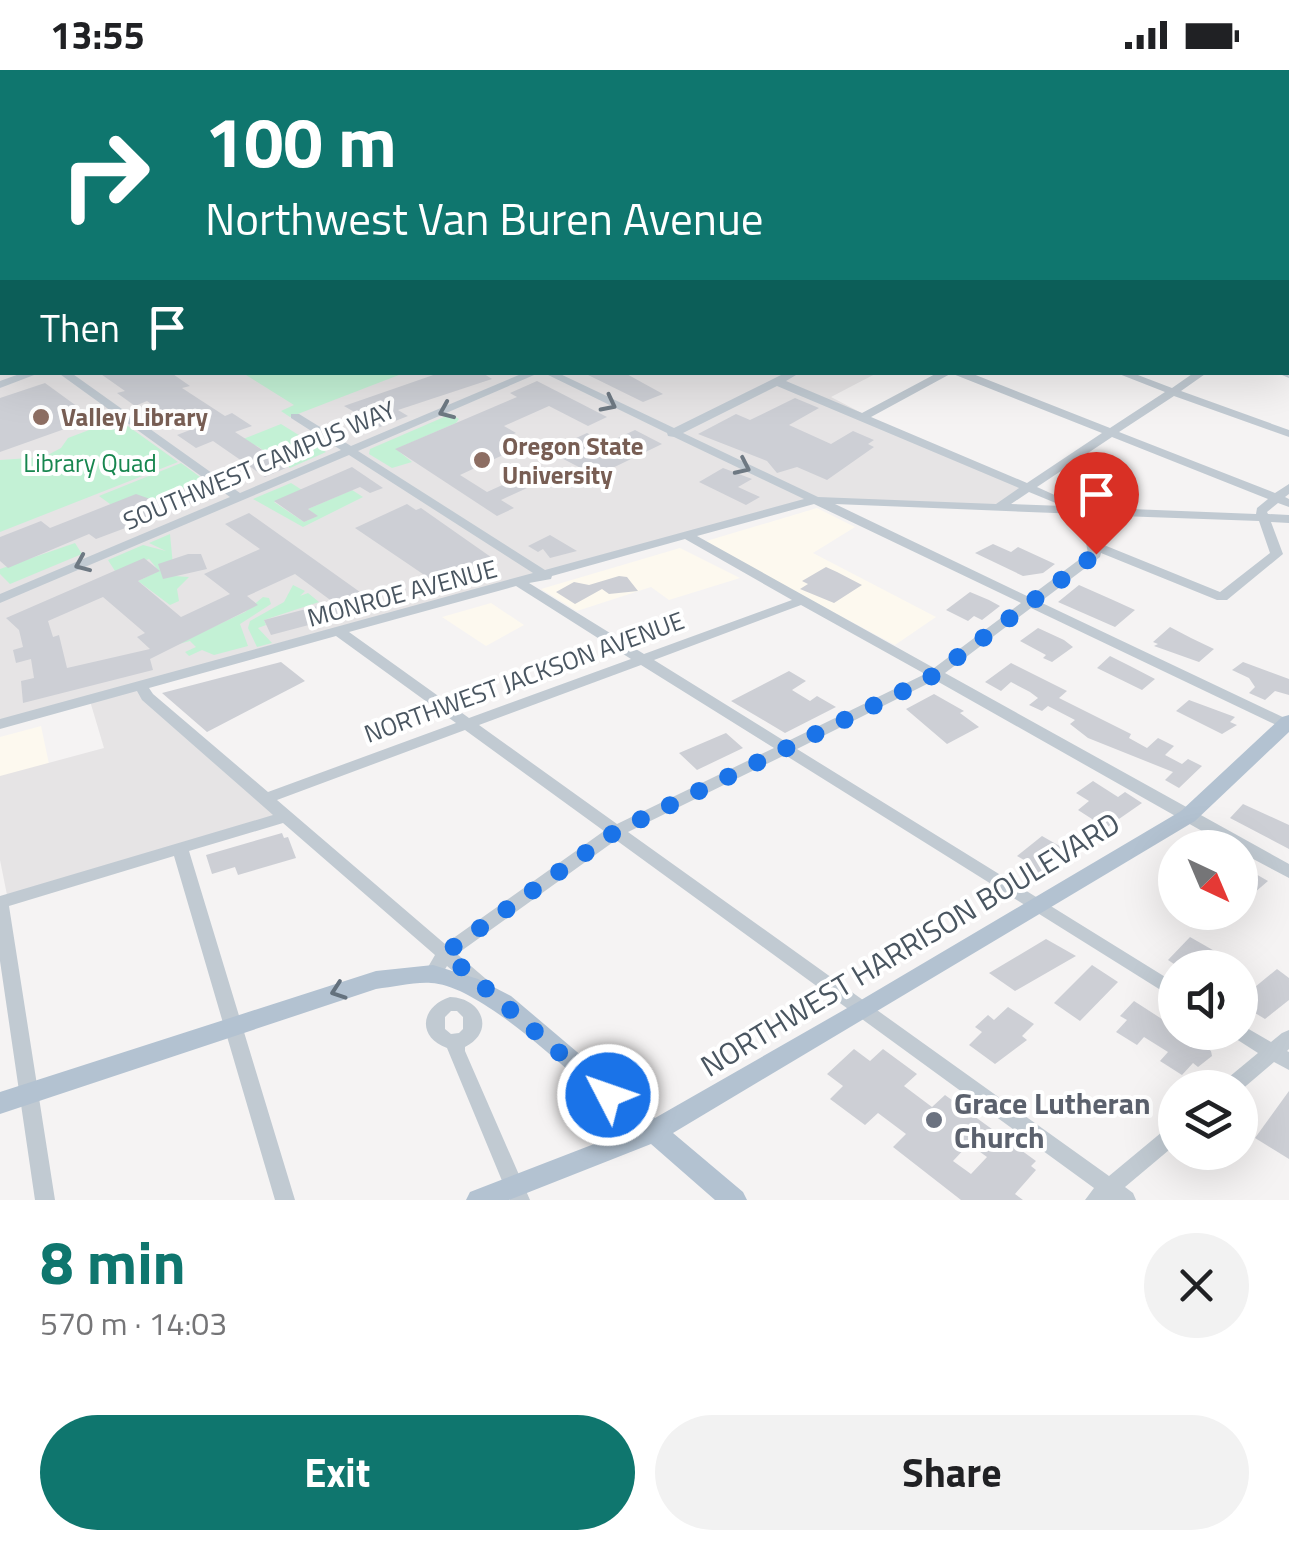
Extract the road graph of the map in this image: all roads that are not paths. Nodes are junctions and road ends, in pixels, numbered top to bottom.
1 (28, 375) edge
2 (66, 375) edge
3 (529, 375) edge
4 (553, 375) edge
5 (791, 375) edge
6 (942, 375) edge
7 (965, 375) edge
8 (1127, 375) edge
9 (1198, 375) edge
10 (778, 382) junction
11 (0, 385) edge
12 (1173, 392) junction
13 (295, 416) dead end
14 (863, 417) junction
15 (1111, 432) junction
16 (672, 434) junction
17 (1289, 434) edge
18 (351, 451) junction
19 (1027, 486) junction
20 (1289, 488) edge
21 (239, 498) junction
22 (814, 500) junction
23 (1283, 500) edge
24 (999, 506) junction
25 (1085, 511) junction
26 (1263, 518) junction
27 (1289, 520) edge
28 (688, 536) junction
29 (1095, 546) junction
30 (546, 576) junction
31 (520, 584) junction
32 (0, 599) edge
33 (800, 601) junction
34 (1028, 602) junction
35 (341, 633) junction
36 (643, 660) junction
37 (934, 675) junction
38 (142, 688) junction
39 (1288, 723) edge
40 (0, 724) edge
41 (466, 724) junction
42 (784, 748) junction
43 (266, 799) junction
44 (287, 816) junction
45 (1188, 816) junction
46 (615, 832) junction
47 (180, 848) junction
48 (1289, 872) edge
49 (0, 902) edge
50 (1038, 906) junction
51 (439, 964) junction
52 (1158, 981) edge
53 (864, 1010) junction
54 (233, 1027) junction
55 (1289, 1038) edge
56 (456, 1040) dead end
57 (1258, 1043) edge
58 (1281, 1057) edge
59 (1258, 1071) edge
60 (29, 1093) junction
61 (0, 1103) edge
62 (654, 1132) junction
63 (1158, 1149) edge
64 (517, 1193) edge
65 (1110, 1196) edge
66 (44, 1200) edge
67 (284, 1200) edge
68 (479, 1200) edge
69 (734, 1200) edge

1 - 11 street
2 - 21 street
3 -> 18 street, SOUTHWEST CAMPUS WAY
4 -> 16 street
5 - 10 street
6 - 14 street
7 - 15 street
8 - 12 street
9 - 12 street
10 - 14 street
10 - 16 street
12 - 15 street
12 - 17 street
13 - 18 street
14 - 19 street
15 - 19 street
15 - 23 street
16 -> 22 street
18 - 21 street, SOUTHWEST CAMPUS WAY
18 - 30 street
19 - 24 street
19 - 25 street
20 - 23 street
21 -> 32 street, SOUTHWEST CAMPUS WAY
22 - 24 street
22 - 28 street, MONROE AVENUE
22 - 34 street
23 - 26 street
24 - 25 street
25 - 26 street
25 - 29 street
26 - 27 street
26 - 29 street
28 - 30 street, MONROE AVENUE
28 - 33 street
29 - 34 street
30 - 31 street, MONROE AVENUE
31 - 35 street, MONROE AVENUE
31 - 36 street
33 - 36 street, NORTHWEST JACKSON AVENUE
33 - 37 street
34 - 37 street
34 - 39 street
35 - 38 street, MONROE AVENUE
35 - 41 street
36 - 41 street, NORTHWEST JACKSON AVENUE
36 - 42 street
37 - 42 street
37 - 45 street
38 - 40 street, MONROE AVENUE
38 - 43 street
39 - 45 main road, NORTHWEST HARRISON BOULEVARD
41 - 43 street, NORTHWEST JACKSON AVENUE
41 - 46 street
42 - 46 street
42 - 50 street
43 - 44 street
44 - 47 street
44 - 51 street
45 - 48 street
45 - 50 main road, NORTHWEST HARRISON BOULEVARD
46 - 51 street
46 - 53 street
47 - 49 street
47 - 54 street
49 - 60 street
50 - 52 street
50 - 53 main road, NORTHWEST HARRISON BOULEVARD
51 -> 54 main road
51 - 62 main road
53 - 62 main road, NORTHWEST HARRISON BOULEVARD
53 - 65 street
54 - 60 main road
54 - 67 street
55 - 58 street
56 - 64 street
57 - 58 street
58 - 59 street
60 - 61 main road
60 - 66 street
62 - 64 main road, NORTHWEST HARRISON BOULEVARD
62 - 69 main road
63 - 65 street
64 - 68 main road, NORTHWEST HARRISON BOULEVARD

